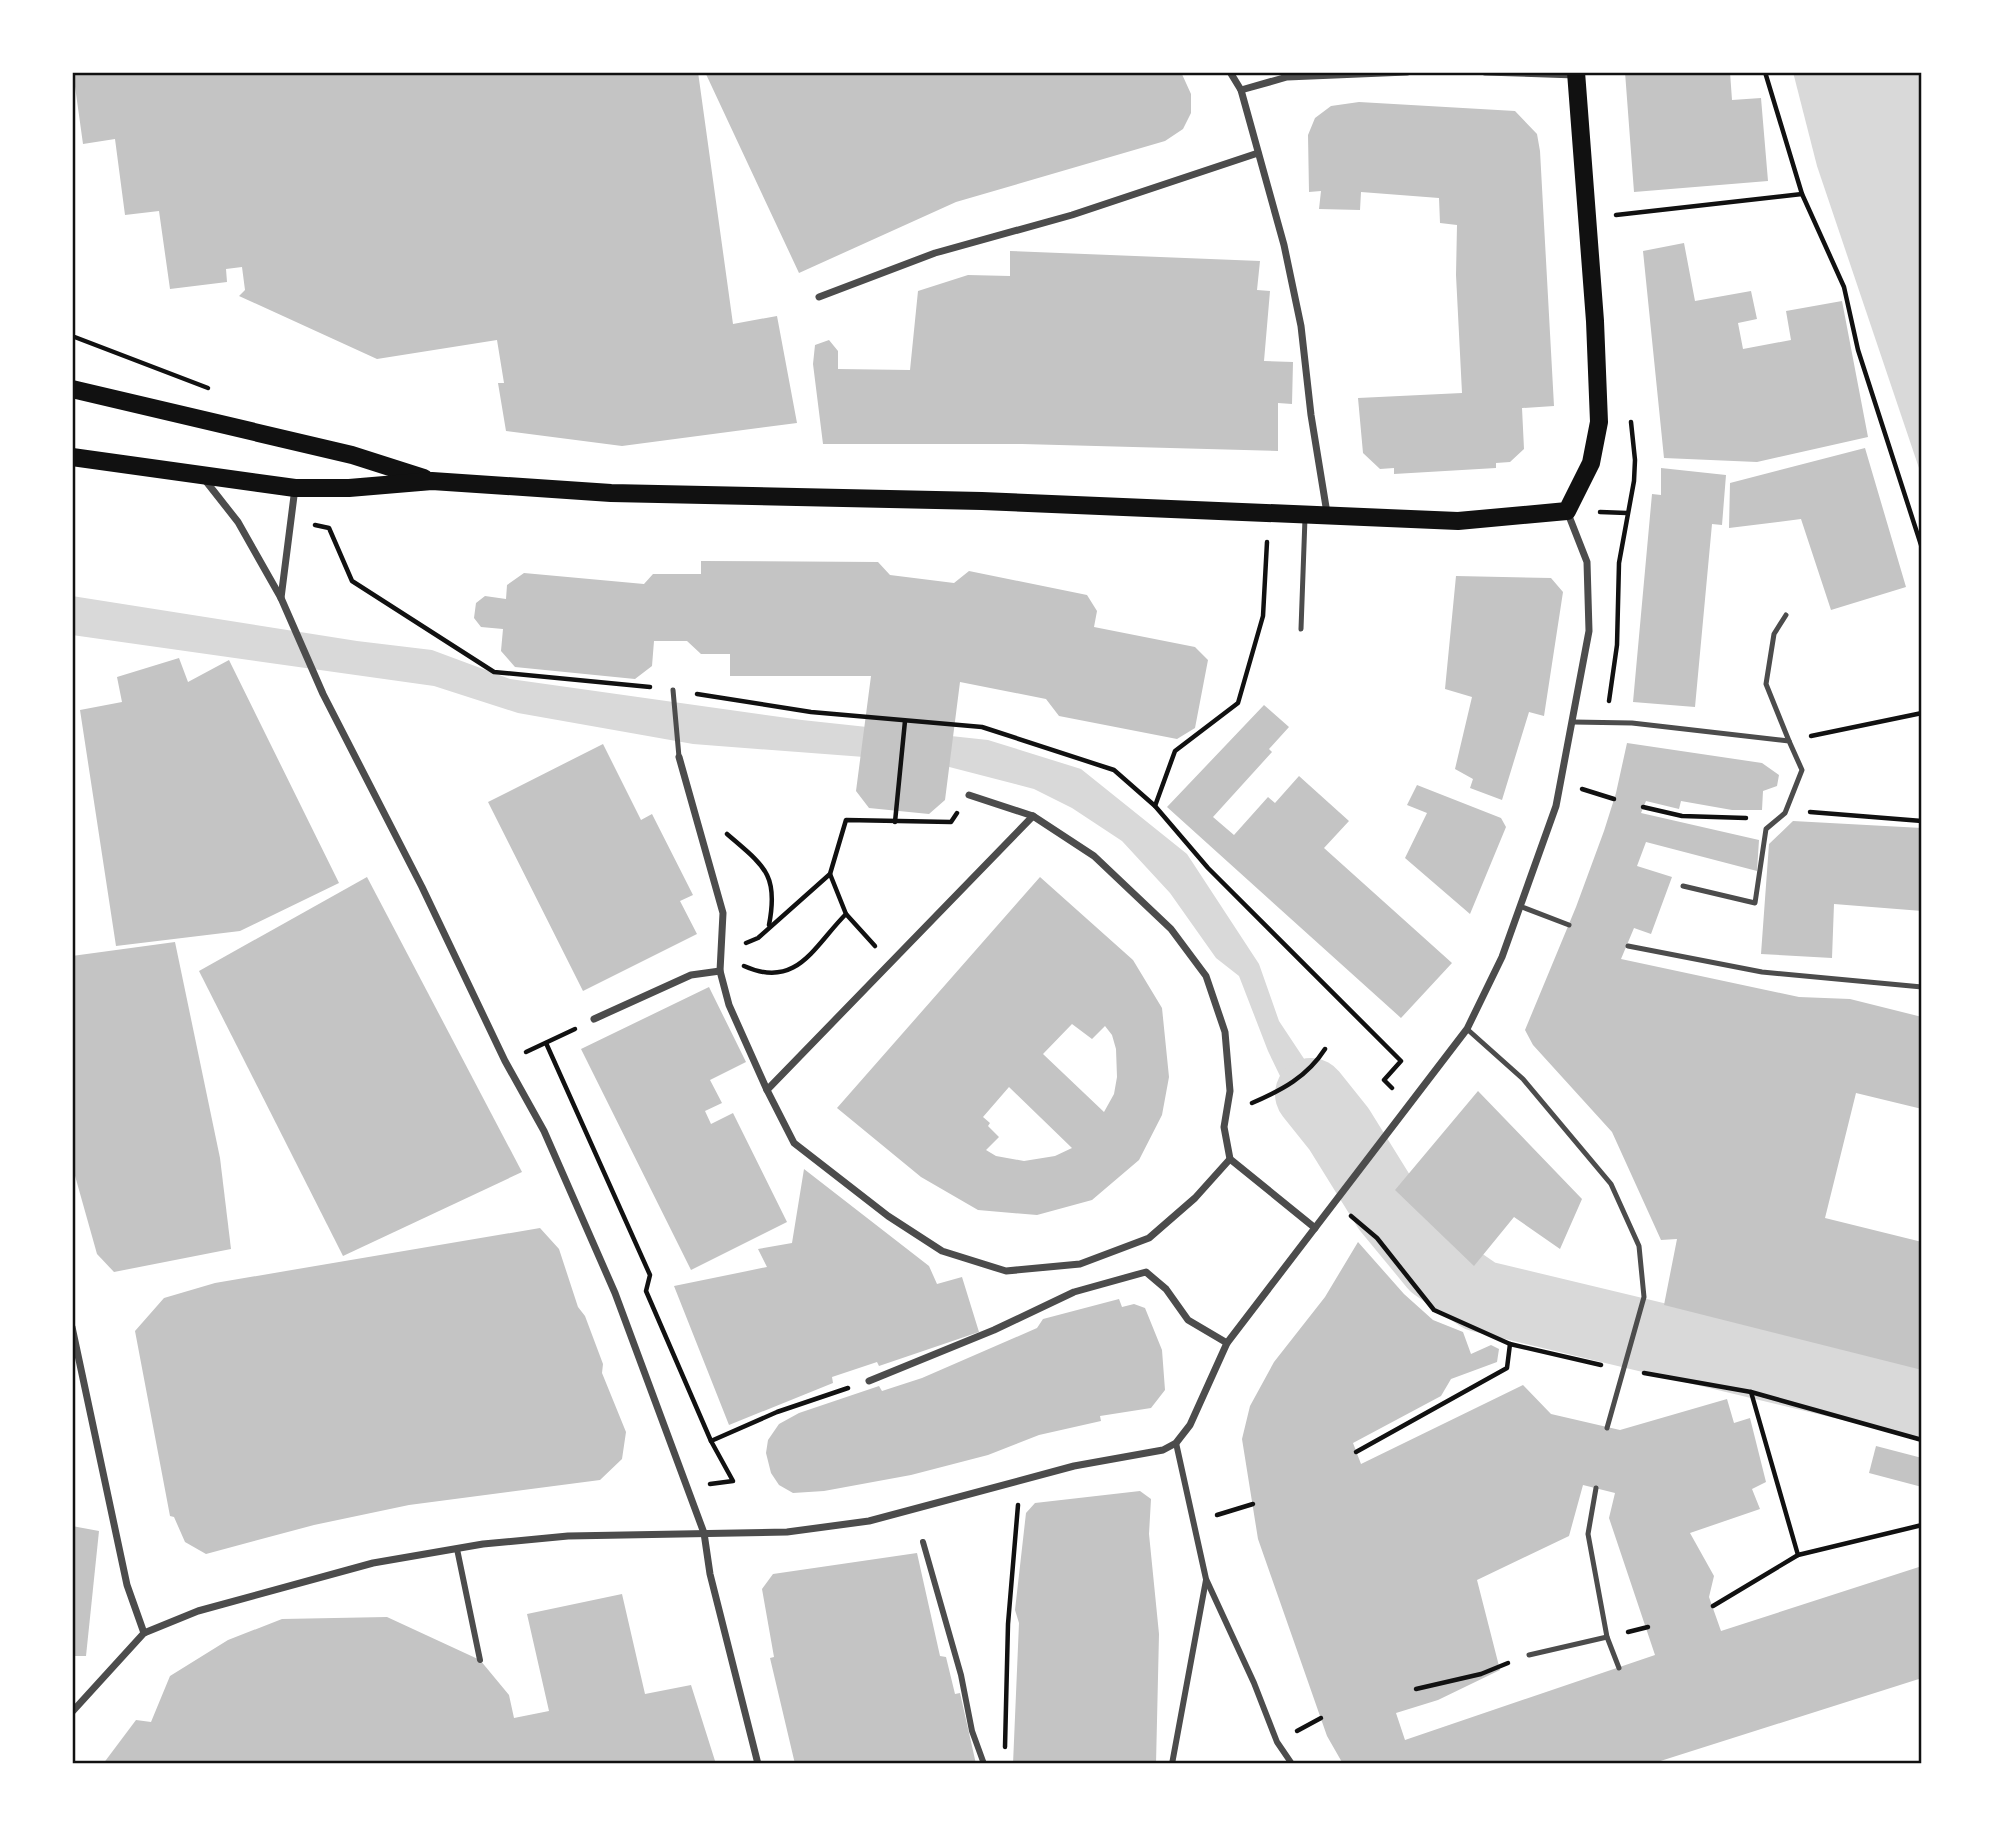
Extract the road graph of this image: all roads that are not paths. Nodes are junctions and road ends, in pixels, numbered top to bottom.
1 (1230, 72) edge
2 (1407, 72) edge
3 (1485, 72) edge
4 (1576, 74) edge
5 (1241, 90) junction
6 (1258, 153) junction
7 (819, 297) dead end
8 (72, 390) edge
9 (72, 457) edge
10 (201, 475) junction
11 (432, 481) junction
12 (295, 488) junction
13 (1567, 511) junction
14 (1305, 515) junction
15 (1328, 516) junction
16 (283, 602) junction
17 (1786, 615) dead end
18 (1301, 629) dead end
19 (673, 690) road end
20 (1573, 722) junction
21 (1789, 741) junction
22 (679, 757) joint
23 (968, 795) road end
24 (1032, 816) junction
25 (1683, 886) dead end
26 (1522, 907) junction
27 (1569, 925) dead end
28 (1628, 946) dead end
29 (720, 971) junction
30 (1922, 987) edge
31 (594, 1019) road end
32 (1467, 1029) junction
33 (767, 1090) junction
34 (1230, 1160) junction
35 (1315, 1228) junction
36 (72, 1326) edge
37 (1227, 1343) junction
38 (869, 1381) road end
39 (1607, 1428) dead end
40 (1176, 1443) junction
41 (1596, 1488) dead end
42 (704, 1533) junction
43 (923, 1542) dead end
44 (457, 1549) junction
45 (1206, 1579) junction
46 (144, 1633) junction
47 (1607, 1637) junction
48 (1529, 1655) road end
49 (480, 1660) dead end
50 (1619, 1668) dead end
51 (72, 1712) edge
52 (758, 1764) edge
53 (984, 1764) edge
54 (1172, 1764) edge
55 (1292, 1764) edge

1 - 5 street
2 - 5 street
3 - 4 street
4 - 13 main road
5 - 6 street
6 - 7 street
6 - 15 street
8 - 11 main road
9 - 10 main road
10 - 12 main road
10 - 16 street
11 - 12 main road
11 - 14 main road
12 - 16 street
13 - 15 main road
13 - 20 street
14 - 15 main road
14 - 18 lane
16 - 42 street
17 - 21 lane
19 - 22 lane
20 - 21 lane
20 - 26 street
21 - 25 lane
22 - 29 street
23 - 24 street
24 - 33 street
24 - 34 street
26 - 27 lane
26 - 32 street
28 - 30 lane
29 - 31 street
29 - 33 street
32 - 35 street
32 - 39 lane
33 - 34 street
34 - 35 street
35 - 37 street
36 - 46 street
37 - 38 street
37 - 40 street
40 - 42 street
40 - 45 street
41 - 47 lane
42 - 44 street
42 - 52 street
43 - 53 street
44 - 46 street
44 - 49 street
45 - 54 street
45 - 55 street
46 - 51 street
47 - 48 lane
47 - 50 lane

